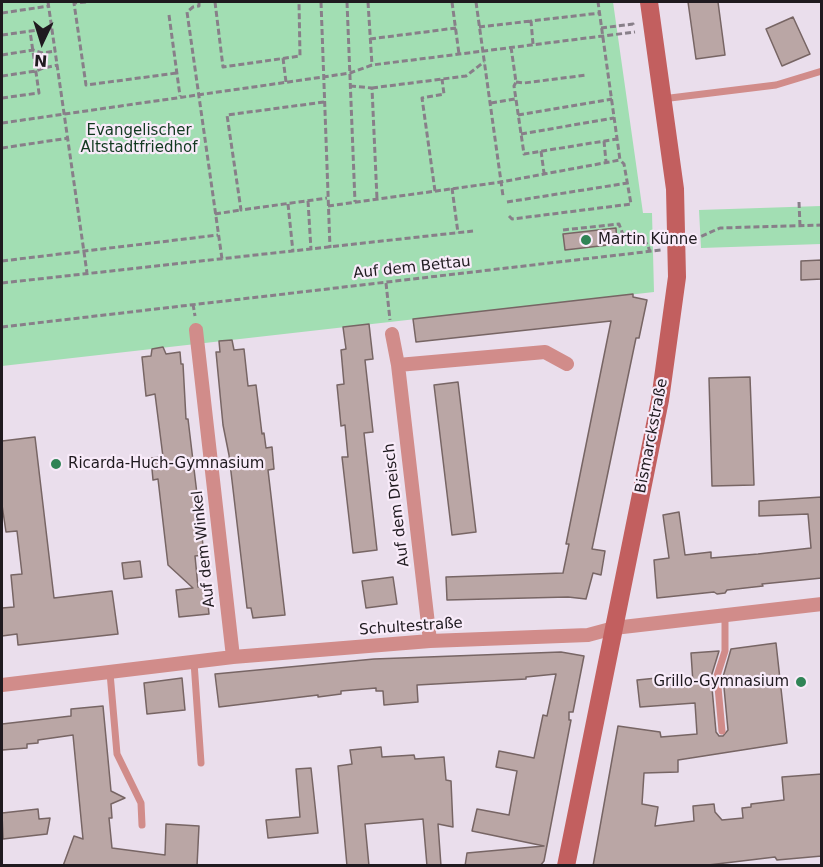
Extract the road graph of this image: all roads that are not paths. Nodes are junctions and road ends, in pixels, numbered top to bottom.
1 (649, 2) edge
2 (822, 70) edge
3 (661, 99) junction
4 (196, 330) dead end
5 (392, 334) road end
6 (567, 364) dead end
7 (398, 365) junction
8 (822, 604) edge
9 (725, 615) junction
10 (614, 628) junction
11 (430, 641) junction
12 (233, 657) junction
13 (194, 662) junction
14 (110, 673) junction
15 (2, 685) edge
16 (722, 731) dead end
17 (201, 763) dead end
18 (142, 825) dead end
19 (566, 866) edge

1 - 3 street, Bismarckstraße
2 - 3 lane
3 - 10 street, Bismarckstraße
4 - 12 street, Auf dem Winkel
5 - 7 street, Auf dem Dreisch
6 - 7 street
7 - 11 street, Auf dem Dreisch
8 - 9 street, Schultestraße
9 - 10 street, Schultestraße
9 - 16 lane
10 - 11 street, Schultestraße
10 - 19 street, Bismarckstraße
11 - 12 street, Schultestraße
12 - 13 street, Schultestraße
13 - 14 street, Schultestraße
13 - 17 lane
14 - 15 street, Schultestraße
14 - 18 lane

